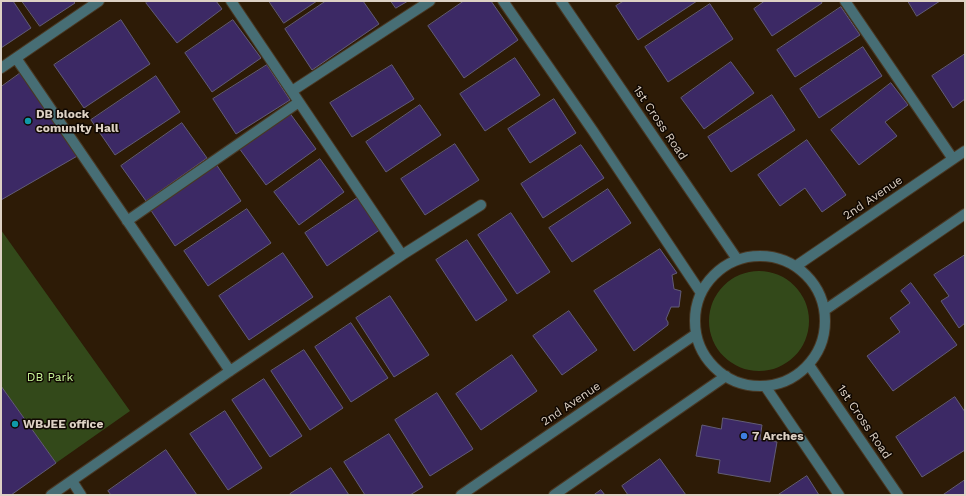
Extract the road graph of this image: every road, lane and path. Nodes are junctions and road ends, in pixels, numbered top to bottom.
1 (99, 1) edge
2 (231, 1) edge
3 (430, 1) edge
4 (503, 1) edge
5 (561, 1) edge
6 (845, 1) edge
7 (16, 58) junction
8 (1, 68) edge
9 (292, 91) junction
10 (299, 102) junction
11 (965, 151) edge
12 (953, 159) junction
13 (481, 205) dead end
14 (965, 214) edge
15 (127, 221) junction
16 (402, 255) junction
17 (737, 259) junction
18 (796, 266) junction
19 (701, 293) junction
20 (825, 310) junction
21 (696, 334) junction
22 (809, 364) junction
23 (230, 371) junction
24 (726, 376) junction
25 (765, 386) junction
26 (72, 481) junction
27 (51, 495) edge
28 (81, 495) edge
29 (461, 495) edge
30 (554, 495) edge
31 (839, 495) edge
32 (898, 495) edge

1 - 7 street
2 - 9 street
3 - 9 street
4 - 19 street
5 - 17 street, 1st Cross Road
6 - 12 street
7 - 8 street
7 - 15 street
9 - 10 street
10 - 15 street
10 - 16 street
11 - 12 street, 2nd Avenue
12 - 18 street, 2nd Avenue
13 - 16 street
14 - 20 street
15 - 23 street
16 - 23 street
17 - 18 street
17 - 19 street
18 - 20 street
19 - 21 street
20 - 22 street
21 - 24 street
21 - 29 street, 2nd Avenue
22 - 25 street
22 - 32 street, 1st Cross Road
23 - 26 street
24 - 25 street
24 - 30 street
25 - 31 street
26 - 27 street
26 - 28 street

